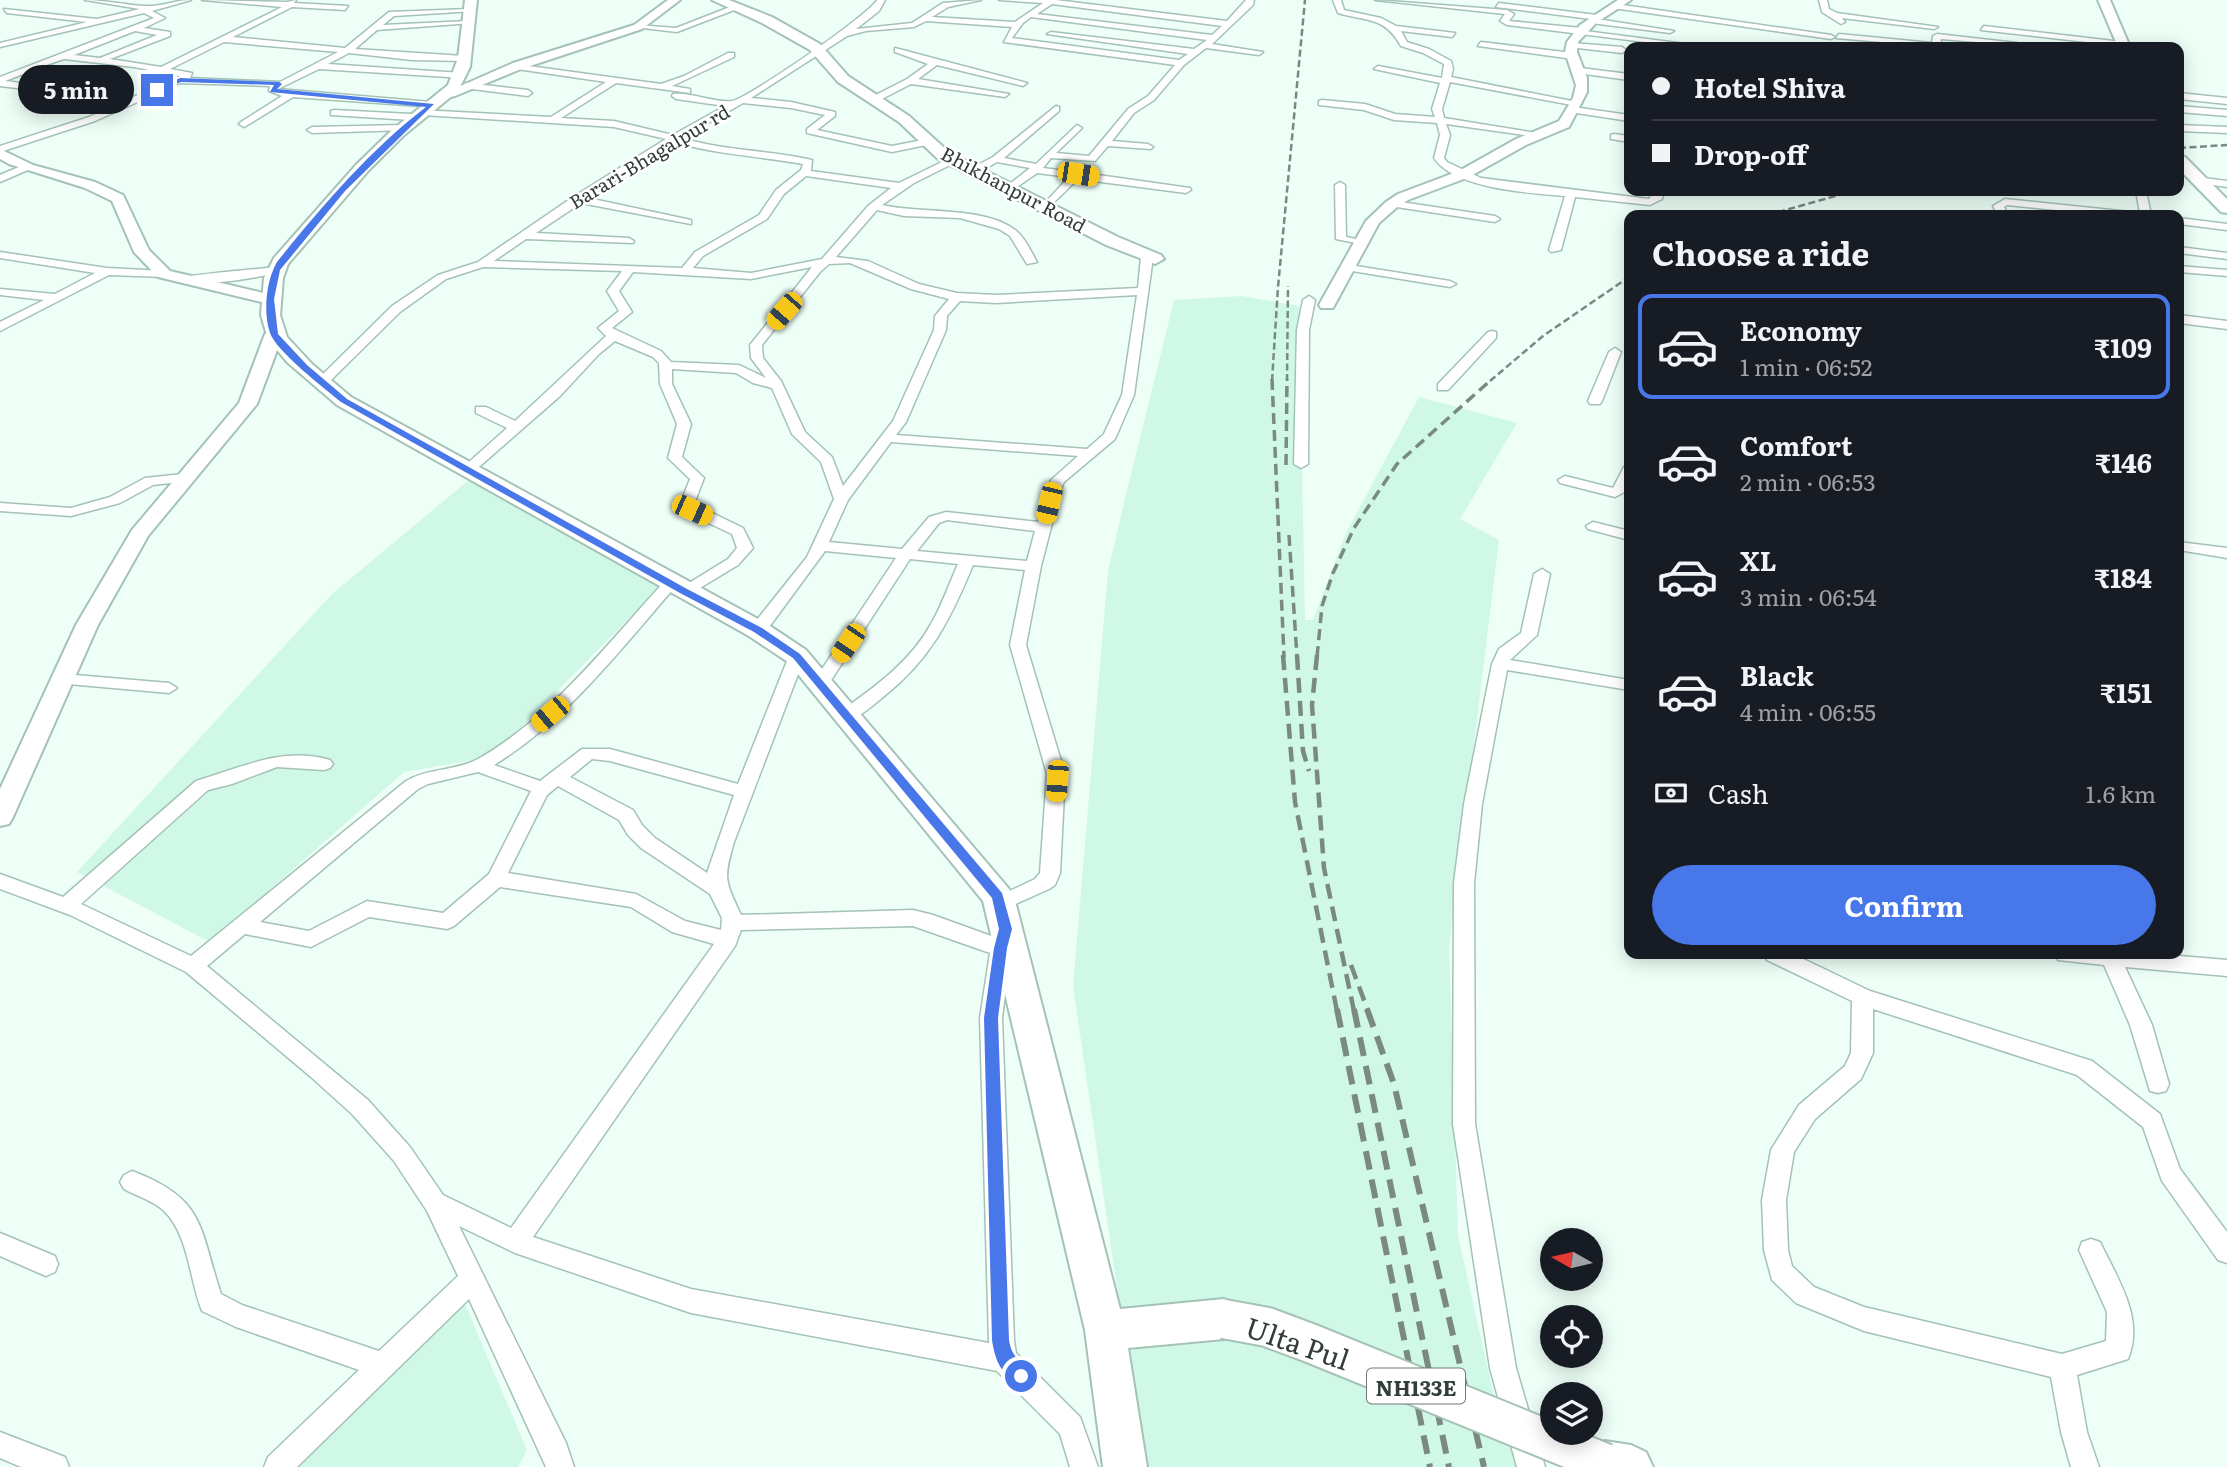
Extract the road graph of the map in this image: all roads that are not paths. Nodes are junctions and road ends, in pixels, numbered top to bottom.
1 (22, 0) edge
2 (89, 0) edge
3 (170, 0) edge
4 (206, 0) edge
5 (675, 0) edge
6 (718, 0) edge
7 (881, 0) edge
8 (977, 0) edge
9 (1003, 0) edge
10 (1034, 0) edge
11 (1252, 0) edge
12 (1337, 0) edge
13 (1380, 0) edge
14 (1476, 0) edge
15 (1823, 0) edge
16 (2096, 0) edge
17 (2105, 0) edge
18 (185, 1) edge
19 (1050, 2) junction
20 (290, 3) edge
21 (1621, 3) edge
22 (738, 7) junction
23 (155, 8) junction
24 (345, 8) dead end
25 (145, 11) junction
26 (3, 13) edge
27 (1030, 15) junction
28 (1835, 15) junction
29 (927, 19) junction
30 (102, 21) junction
31 (1229, 23) junction
32 (1982, 24) dead end
33 (88, 25) junction
34 (1702, 26) dead end
35 (638, 27) junction
36 (1018, 27) junction
37 (1934, 27) dead end
38 (374, 28) junction
39 (1396, 28) junction
40 (133, 30) junction
41 (1028, 31) dead end
42 (1527, 31) dead end
43 (1039, 32) dead end
44 (1680, 33) dead end
45 (46, 35) junction
46 (1452, 35) dead end
47 (1835, 36) junction
48 (841, 37) junction
49 (224, 38) junction
50 (1213, 38) junction
51 (1583, 39) junction
52 (359, 41) junction
53 (100, 42) junction
54 (1628, 42) edge
55 (1827, 42) edge
56 (1864, 42) edge
57 (1936, 42) edge
58 (2002, 42) edge
59 (2121, 42) edge
60 (1481, 44) dead end
61 (0, 45) edge
62 (1203, 45) junction
63 (438, 47) dead end
64 (819, 50) junction
65 (898, 50) dead end
66 (1624, 50) edge
67 (347, 51) junction
68 (1194, 52) junction
69 (1259, 52) dead end
70 (731, 55) dead end
71 (64, 56) junction
72 (99, 60) junction
73 (1518, 60) dead end
74 (933, 61) junction
75 (1181, 63) junction
76 (319, 66) junction
77 (517, 66) junction
78 (35, 67) junction
79 (163, 69) junction
80 (449, 69) edge
81 (1378, 69) dead end
82 (0, 73) edge
83 (89, 73) dead end
84 (1624, 73) edge
85 (11, 75) junction
86 (180, 80) junction
87 (615, 80) junction
88 (1446, 80) junction
89 (0, 81) edge
90 (910, 81) junction
91 (1023, 83) dead end
92 (279, 84) junction
93 (660, 90) junction
94 (687, 91) dead end
95 (528, 93) dead end
96 (291, 94) junction
97 (1005, 94) dead end
98 (2184, 97) edge
99 (135, 100) junction
100 (873, 100) junction
101 (2227, 101) edge
102 (738, 102) junction
103 (1322, 103) dead end
104 (1575, 106) junction
105 (1056, 109) dead end
106 (2184, 109) edge
107 (334, 113) dead end
108 (2227, 113) edge
109 (1624, 117) edge
110 (553, 120) junction
111 (1439, 120) junction
112 (244, 124) dead end
113 (1077, 128) dead end
114 (2184, 128) edge
115 (312, 130) dead end
116 (2227, 130) edge
117 (1538, 134) junction
118 (1614, 137) dead end
119 (1624, 138) edge
120 (674, 139) junction
121 (928, 142) junction
122 (1105, 143) junction
123 (1149, 147) dead end
124 (1, 153) edge
125 (1048, 155) junction
126 (996, 159) junction
127 (953, 160) junction
128 (1088, 161) junction
129 (26, 167) junction
130 (2184, 167) edge
131 (1037, 168) junction
132 (974, 171) junction
133 (803, 173) junction
134 (1078, 174) junction
135 (1464, 174) junction
136 (0, 179) edge
137 (2197, 184) junction
138 (2227, 184) edge
139 (1340, 185) dead end
140 (904, 187) junction
141 (1010, 189) junction
142 (1186, 190) dead end
143 (1571, 194) junction
144 (1658, 196) edge
145 (577, 200) junction
146 (2224, 202) edge
147 (1394, 204) junction
148 (875, 206) junction
149 (1047, 206) junction
150 (2001, 210) edge
151 (2090, 210) edge
152 (1495, 219) dead end
153 (687, 222) dead end
154 (2184, 222) edge
155 (2227, 227) edge
156 (523, 236) junction
157 (629, 241) dead end
158 (1362, 243) junction
159 (1555, 250) dead end
160 (2184, 251) edge
161 (0, 255) edge
162 (2227, 256) edge
163 (1151, 258) joint
164 (828, 261) junction
165 (1031, 262) dead end
166 (482, 264) junction
167 (630, 268) junction
168 (1350, 268) junction
169 (2184, 269) edge
170 (276, 270) junction
171 (107, 271) junction
172 (685, 271) junction
173 (2227, 273) edge
174 (164, 274) junction
175 (183, 279) junction
176 (1450, 284) dead end
177 (1141, 291) junction
178 (0, 292) edge
179 (54, 297) junction
180 (957, 297) junction
181 (270, 299) junction
182 (1309, 300) dead end
183 (1327, 305) dead end
184 (2184, 319) edge
185 (2227, 325) edge
186 (0, 327) edge
187 (274, 334) junction
188 (1492, 335) dead end
189 (614, 336) junction
190 (1615, 352) dead end
191 (665, 365) junction
192 (323, 381) junction
193 (776, 385) junction
194 (1443, 387) dead end
195 (1595, 401) dead end
196 (481, 410) dead end
197 (516, 428) junction
198 (888, 439) junction
199 (1090, 453) junction
200 (1301, 464) dead end
201 (467, 470) junction
202 (183, 478) junction
203 (1565, 480) dead end
204 (1624, 482) edge
205 (841, 499) junction
206 (0, 507) edge
207 (1593, 526) dead end
208 (1043, 527) junction
209 (1624, 535) edge
210 (820, 546) junction
211 (2184, 548) edge
212 (2227, 553) edge
213 (906, 554) junction
214 (968, 559) junction
215 (1033, 566) junction
216 (1542, 574) dead end
217 (677, 588) junction
218 (758, 630) junction
219 (797, 656) junction
220 (1500, 664) junction
221 (63, 679) junction
222 (820, 684) junction
223 (1624, 684) edge
224 (169, 688) dead end
225 (847, 715) junction
226 (324, 764) dead end
227 (480, 766) junction
228 (556, 778) junction
229 (540, 791) junction
230 (745, 792) junction
231 (0, 817) edge
232 (496, 879) junction
233 (0, 881) edge
234 (717, 889) junction
235 (66, 906) junction
236 (242, 926) junction
237 (1002, 927) junction
238 (731, 932) junction
239 (1784, 959) edge
240 (2111, 959) edge
241 (2123, 959) edge
242 (193, 966) junction
243 (2227, 968) edge
244 (1863, 997) junction
245 (2158, 1084) dead end
246 (132, 1182) dead end
247 (436, 1203) junction
248 (515, 1242) junction
249 (0, 1244) edge
250 (2091, 1250) dead end
251 (2227, 1252) edge
252 (46, 1264) dead end
253 (472, 1279) junction
254 (1105, 1330) junction
255 (1003, 1359) junction
256 (382, 1365) junction
257 (2062, 1367) junction
258 (0, 1445) edge
259 (554, 1462) edge
260 (1618, 1465) edge
261 (55, 1467) edge
262 (278, 1467) edge
263 (1084, 1467) edge
264 (1125, 1467) edge
265 (1531, 1467) edge
266 (2085, 1467) edge

1 - 26 street
2 - 23 street
3 - 18 street
4 - 20 street
5 - 35 street
6 - 22 main road, Bhikhanpur Road
7 - 48 street
8 - 29 street
9 - 10 street
10 - 19 street
11 - 31 street
12 - 39 street
13 - 51 street
14 - 51 street
15 - 28 street
16 - 17 street
17 - 59 main road
18 - 23 street
19 - 27 street
19 - 31 street
20 - 24 street
20 - 49 street
21 - 47 street
21 - 51 street
22 - 35 street
22 - 64 main road, Bhikhanpur Road
23 - 25 street
25 - 30 street
25 - 40 street
26 - 30 street
27 - 36 street
27 - 50 street
28 - 37 street
28 - 47 street
29 - 36 street
29 - 48 street
30 - 33 street
31 - 50 street
32 - 59 street
33 - 40 street
33 - 45 street
34 - 51 street
35 - 77 street
36 - 41 street
36 - 75 street
38 - 52 street
38 - 80 street
38 - 80 street
39 - 46 street
39 - 88 street
40 - 53 street
40 - 72 street
42 - 51 street
43 - 68 street
44 - 51 street
45 - 53 street
45 - 61 street
47 - 55 street
47 - 56 street
48 - 64 street, Barari-Bhagalpur rd
49 - 67 street
49 - 79 street
50 - 62 street
51 - 54 street
51 - 60 street
51 - 66 street
51 - 73 street
51 - 84 street
51 - 104 street
52 - 63 street
52 - 67 street
53 - 71 street
57 - 58 street
62 - 68 street
62 - 69 street
64 - 100 main road, Bhikhanpur Road
64 - 102 street, Barari-Bhagalpur rd
65 - 74 street
67 - 76 street
67 - 80 street
68 - 75 street
70 - 93 street
71 - 72 street
71 - 78 street
72 - 79 street
74 - 90 street
74 - 91 street
75 - 122 street
76 - 80 street
76 - 92 street
77 - 80 street
77 - 87 street
78 - 83 street
78 - 85 street
79 - 86 street
80 - 95 street
80 - 96 street
80 - 107 street
80 - 110 street
80 - 115 street
80 - 170 main road
81 - 88 street
82 - 85 street
85 - 89 street
86 - 92 street
86 - 99 street
87 - 93 street
87 - 110 street
88 - 104 street
88 - 111 street
89 - 99 street
90 - 97 street
90 - 100 street
92 - 96 street
93 - 94 street
93 - 102 street
96 - 112 street
98 - 101 street
99 - 124 street
100 - 121 main road, Bhikhanpur Road
102 - 120 street, Barari-Bhagalpur rd
102 - 121 street
103 - 111 street
104 - 109 street
104 - 117 street
105 - 126 street
106 - 108 street
110 - 120 street
111 - 117 street
111 - 135 street
113 - 125 street
114 - 116 street
117 - 135 street
118 - 119 street
120 - 133 street
120 - 145 street, Barari-Bhagalpur rd
121 - 127 main road, Bhikhanpur Road
122 - 123 street
122 - 128 street
124 - 129 street
125 - 128 street
125 - 131 street
126 - 131 street
126 - 132 street
127 - 132 main road, Bhikhanpur Road
127 - 140 street
128 - 134 street
129 - 136 street
129 - 174 street
130 - 137 main road
131 - 134 street
131 - 141 street
132 - 141 main road, Bhikhanpur Road
133 - 140 street
133 - 172 street
134 - 142 street
134 - 149 street
135 - 143 street
135 - 147 street
137 - 138 street
137 - 146 main road
139 - 158 street
140 - 148 street
141 - 149 main road, Bhikhanpur Road
143 - 144 street
143 - 159 street
145 - 153 street
145 - 156 street, Barari-Bhagalpur rd
147 - 152 street
147 - 158 street
148 - 164 street
148 - 165 street
149 - 163 main road, Bhikhanpur Road
150 - 151 street
154 - 155 street
156 - 157 street
156 - 166 street, Barari-Bhagalpur rd
158 - 168 street
160 - 162 street
161 - 171 street
163 - 177 street
164 - 172 street
164 - 180 street
164 - 193 street
166 - 167 street
166 - 192 street
167 - 172 street
167 - 189 street
168 - 176 street
168 - 183 street
169 - 173 street
170 - 175 street
170 - 181 main road
171 - 174 street
171 - 179 street
174 - 175 street
175 - 181 street
177 - 180 street
177 - 199 street
178 - 179 street
179 - 186 street
180 - 198 street
181 - 187 main road
182 - 200 street
184 - 185 street
187 - 192 main road
187 - 202 street
188 - 194 street
189 - 191 street
189 - 197 street
190 - 195 street
191 - 193 street
191 - 217 street
192 - 201 main road
193 - 205 street
196 - 197 street
197 - 201 street
198 - 199 street
198 - 205 street
199 - 208 street
201 - 217 main road
202 - 206 street
202 - 221 street
203 - 204 street
205 - 210 street
207 - 209 street
208 - 213 street
208 - 215 street
210 - 213 street
210 - 218 street
211 - 212 street
213 - 214 street
213 - 222 street
214 - 215 street
214 - 225 street
215 - 237 street
216 - 220 street
217 - 218 main road
217 - 227 street
218 - 219 main road
219 - 222 main road
219 - 230 street
220 - 223 street
220 - 265 street
221 - 224 street
221 - 231 street
222 - 225 main road
225 - 237 main road
226 - 235 street
227 - 229 street
227 - 236 street
228 - 229 street
228 - 230 street
228 - 234 street
229 - 232 street
230 - 234 street
232 - 236 street
232 - 238 street
233 - 235 street
234 - 238 street
235 - 242 street
236 - 242 street
237 - 238 street
237 - 254 main road
237 - 255 street
238 - 248 street
239 - 244 street
240 - 245 street
241 - 243 street
242 - 247 street
244 - 251 street
244 - 257 street
246 - 256 street
247 - 248 street
247 - 253 street
248 - 255 street
249 - 252 street
250 - 257 street
253 - 256 street
253 - 259 street
254 - 260 main road, Ulta Pul / NH133E, bridge
254 - 264 main road
255 - 263 street
256 - 262 street
257 - 266 street
258 - 261 street

